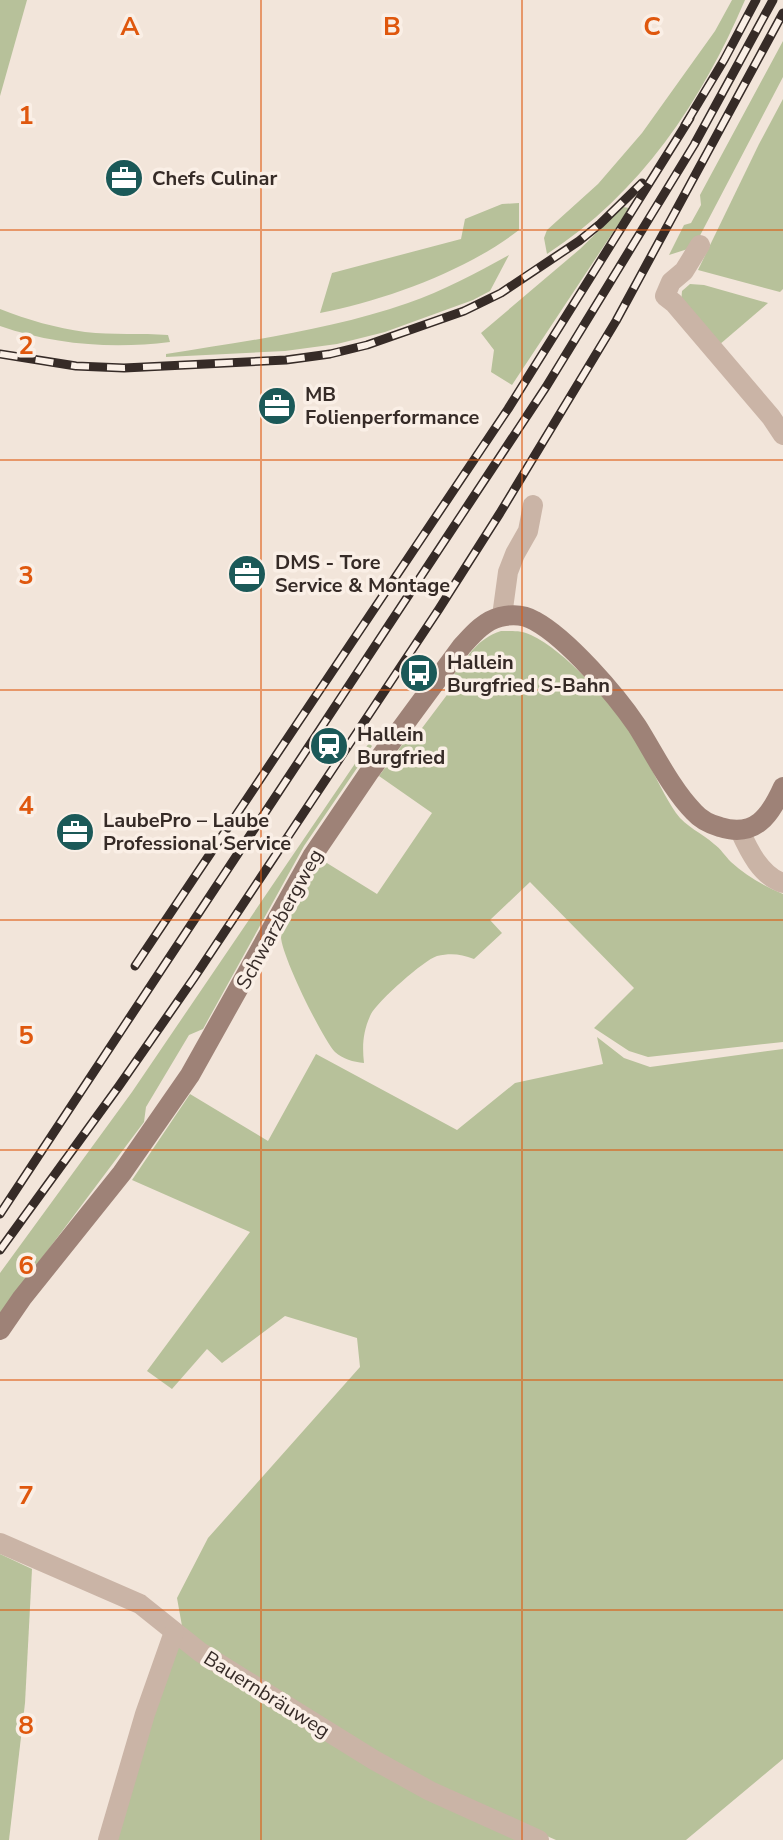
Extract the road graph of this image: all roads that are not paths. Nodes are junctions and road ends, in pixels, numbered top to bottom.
1 (700, 245) dead end
2 (783, 435) edge
3 (533, 505) dead end
4 (502, 616) junction
5 (781, 791) edge
6 (740, 831) junction
7 (783, 883) edge
8 (0, 1330) edge
9 (0, 1543) edge
10 (174, 1632) junction
11 (108, 1840) edge
12 (539, 1840) edge

1 - 2 street
3 - 4 street
4 - 6 street
4 - 8 street, Schwarzbergweg
5 - 6 street
6 - 7 street
9 - 10 street, Bauernbräuweg
10 - 11 street
10 - 12 street, Bauernbräuweg

